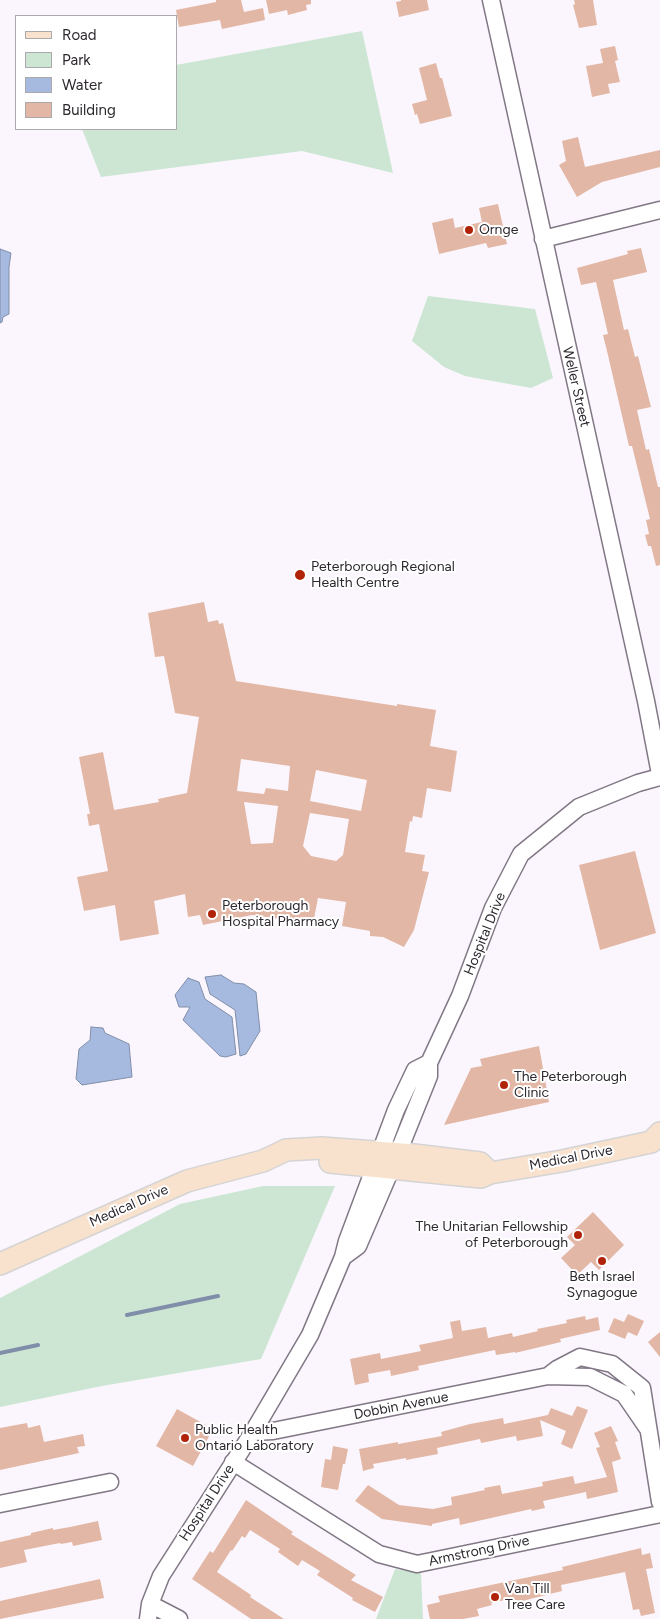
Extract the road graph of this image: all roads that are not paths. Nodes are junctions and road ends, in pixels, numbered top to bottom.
1 (491, 0) edge
2 (660, 210) edge
3 (543, 239) junction
4 (653, 700) edge
5 (660, 775) edge
6 (657, 1141) edge
7 (386, 1160) junction
8 (0, 1264) edge
9 (253, 1432) junction
10 (234, 1462) junction
11 (110, 1482) dead end
12 (660, 1502) edge
13 (0, 1504) edge
14 (660, 1514) edge
15 (149, 1611) edge
16 (179, 1619) edge

1 - 3 street, Weller Street
2 - 3 street
3 - 4 street, Weller Street
4 - 5 street, Weller Street
5 - 7 street, Hospital Drive
6 - 7 main road, Medical Drive
7 - 8 main road, Medical Drive
7 - 9 street, Hospital Drive
9 - 10 street, Hospital Drive
9 - 12 street, Dobbin Avenue
10 - 14 street, Armstrong Drive
10 - 15 street, Hospital Drive
11 - 13 street
15 - 16 street

